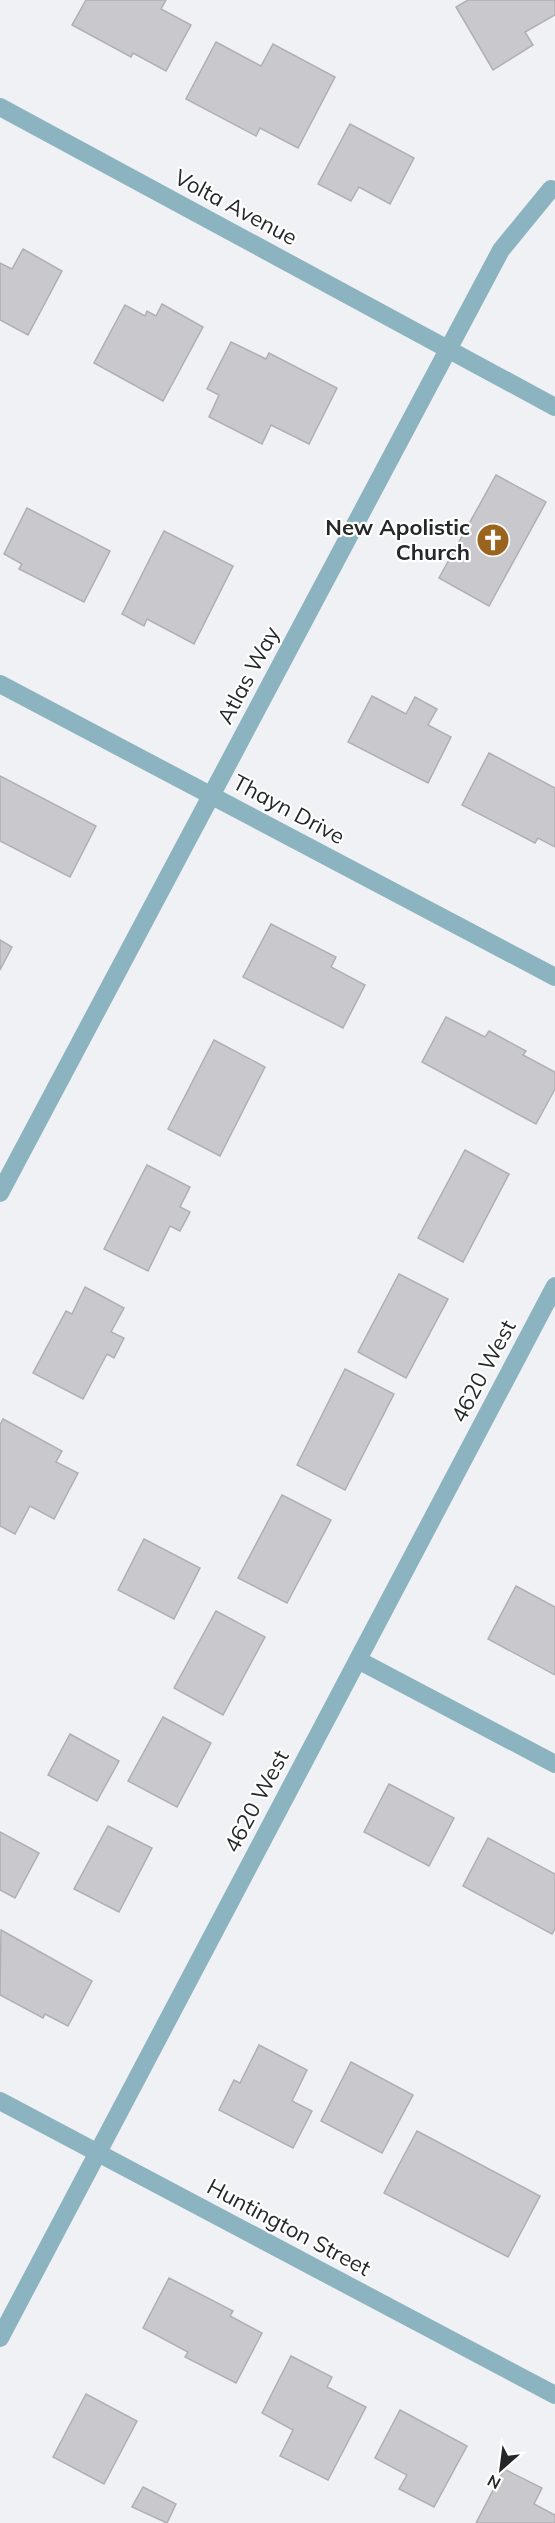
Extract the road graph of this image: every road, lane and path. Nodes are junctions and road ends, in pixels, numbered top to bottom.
1 (0, 107) edge
2 (551, 189) dead end
3 (448, 350) junction
4 (555, 407) edge
5 (0, 684) edge
6 (212, 795) junction
7 (555, 977) edge
8 (0, 1193) edge
9 (555, 1286) edge
10 (358, 1660) junction
11 (555, 1764) edge
12 (0, 2101) edge
13 (98, 2153) junction
14 (0, 2338) edge
15 (555, 2396) edge

1 - 3 street, Volta Avenue
2 - 3 street, Atlas Way
3 - 4 street, Volta Avenue
3 - 6 street, Atlas Way
5 - 6 street, Thayn Drive
6 - 7 street, Thayn Drive
6 - 8 street, Atlas Way
9 - 10 street, 4620 West
10 - 11 street
10 - 13 street, 4620 West
12 - 13 street, Huntington Street
13 - 14 street, 4620 West
13 - 15 street, Huntington Street

